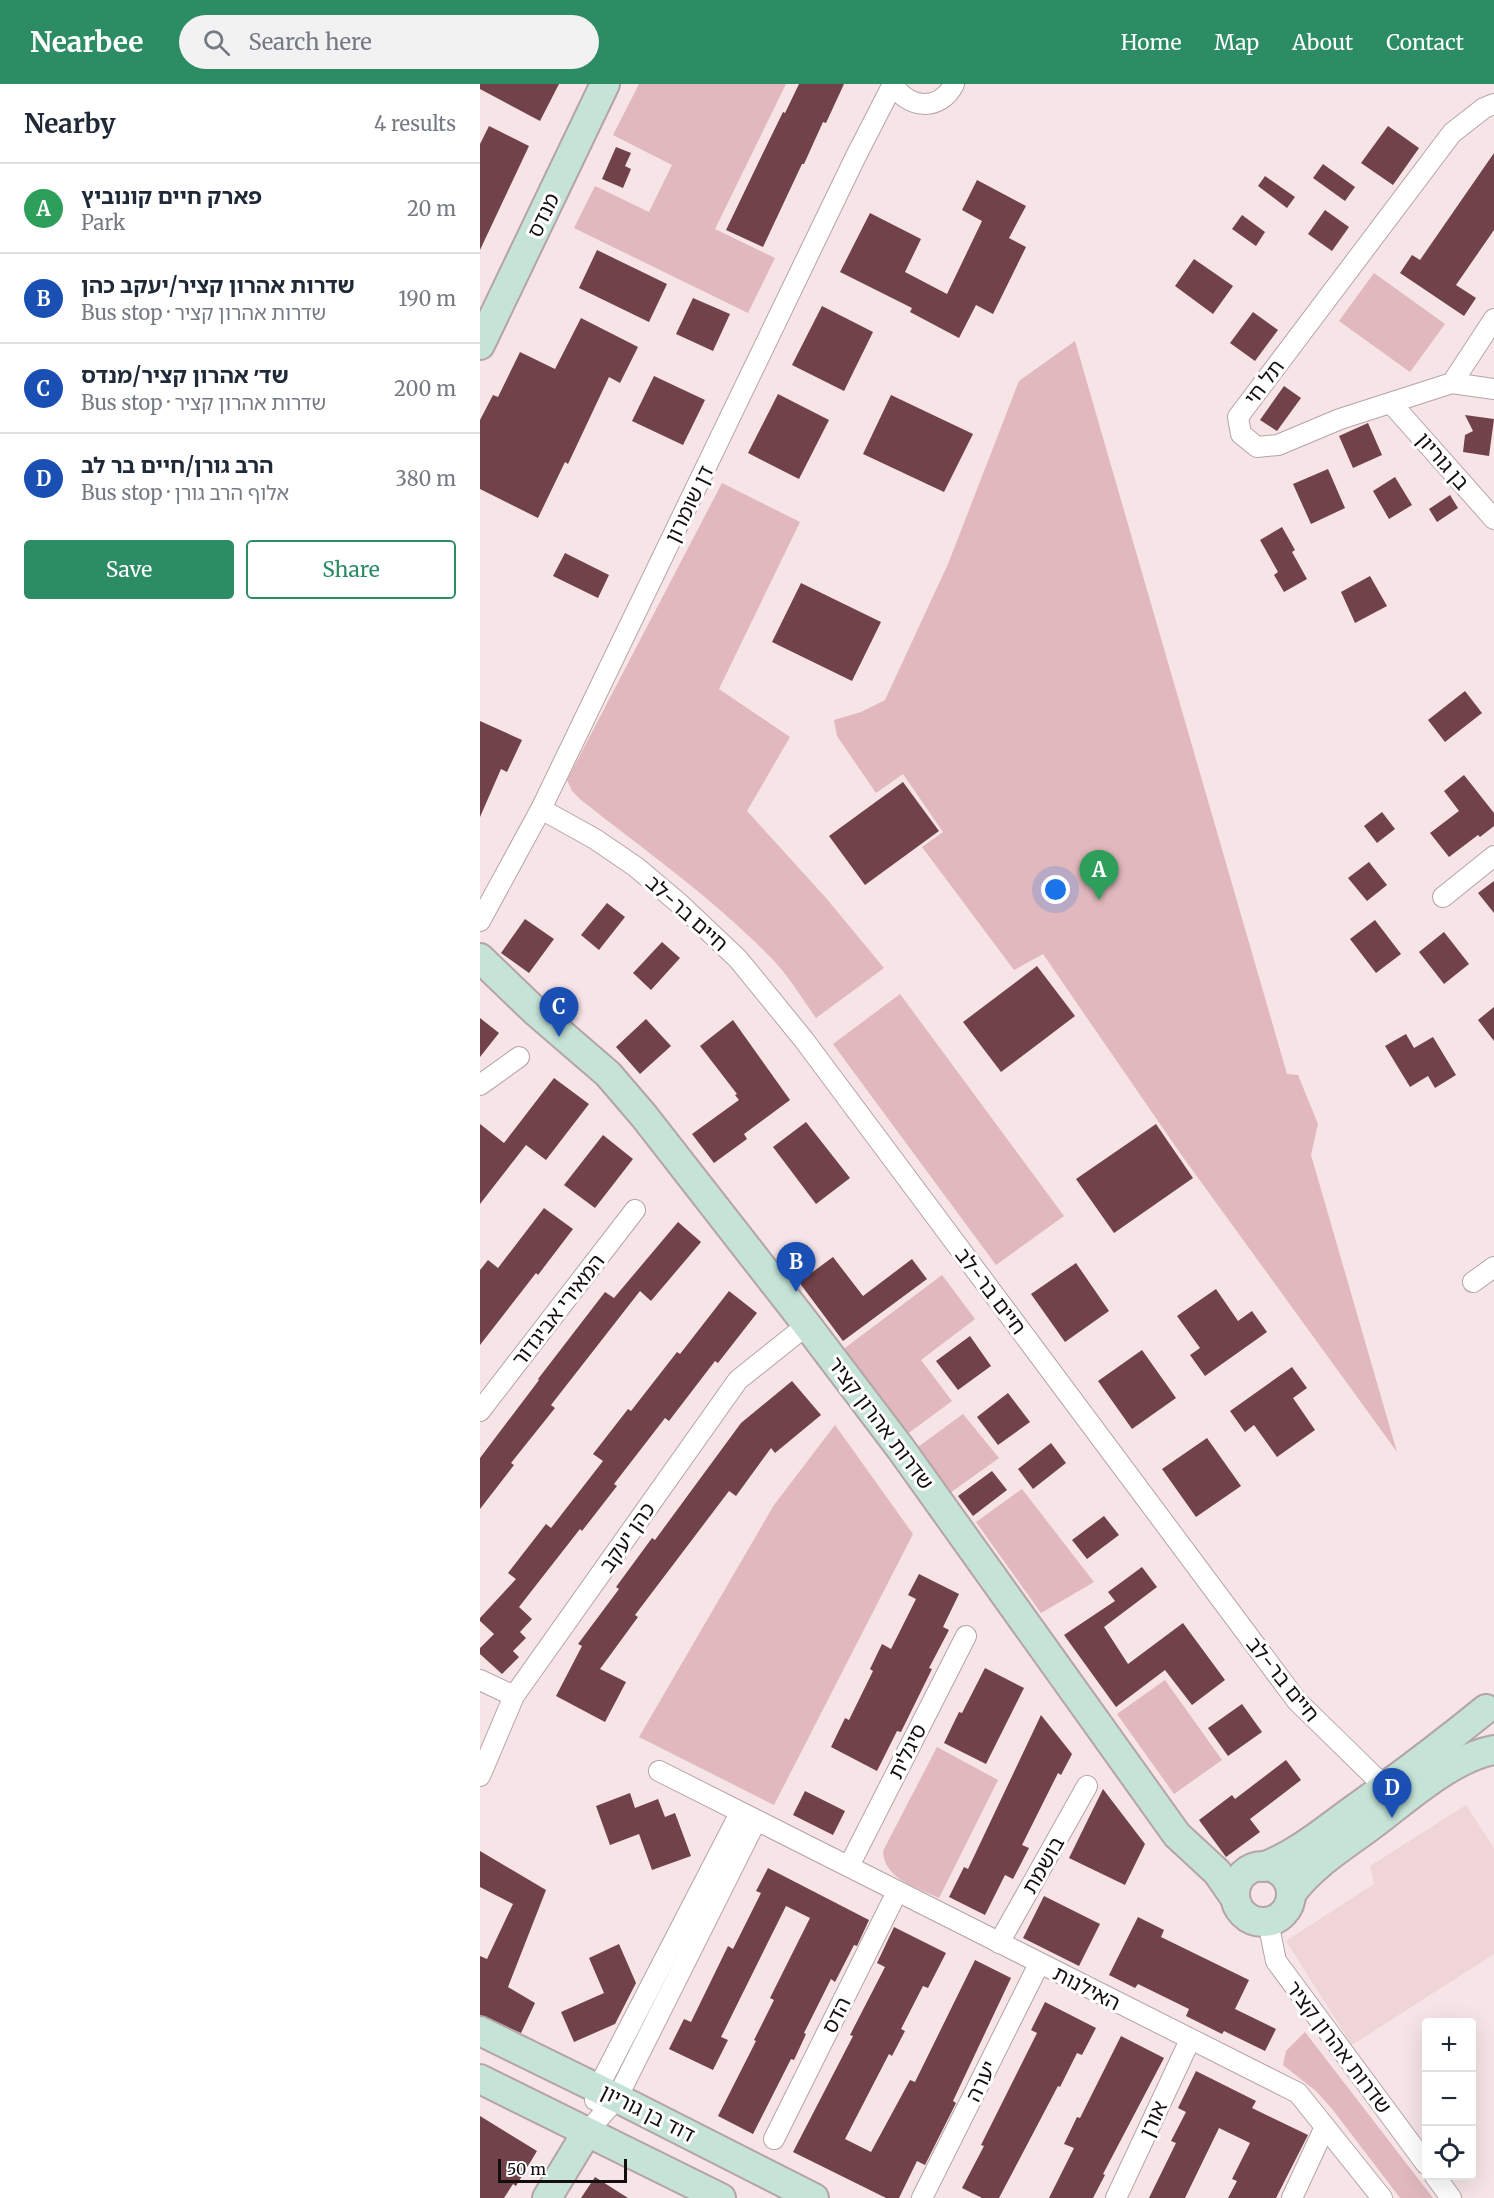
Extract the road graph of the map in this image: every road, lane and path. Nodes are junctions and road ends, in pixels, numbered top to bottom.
1 (605, 84) edge
2 (893, 84) edge
3 (954, 84) edge
4 (1494, 104) edge
5 (1494, 319) edge
6 (480, 345) edge
7 (1452, 383) junction
8 (1494, 389) edge
9 (1392, 403) junction
10 (1494, 519) edge
11 (541, 809) junction
12 (1494, 856) edge
13 (1443, 897) dead end
14 (480, 921) edge
15 (480, 958) edge
16 (480, 980) edge
17 (536, 1012) junction
18 (519, 1057) dead end
19 (480, 1085) edge
20 (635, 1210) dead end
21 (1494, 1267) edge
22 (1473, 1282) dead end
23 (807, 1325) junction
24 (480, 1411) edge
25 (966, 1636) dead end
26 (480, 1680) edge
27 (514, 1696) junction
28 (1490, 1701) edge
29 (1494, 1742) edge
30 (1494, 1750) edge
31 (659, 1771) dead end
32 (480, 1776) edge
33 (1087, 1786) dead end
34 (1385, 1787) junction
35 (1414, 1793) junction
36 (748, 1817) junction
37 (1199, 1856) junction
38 (849, 1866) junction
39 (1258, 1867) junction
40 (897, 1892) junction
41 (1291, 1894) junction
42 (1235, 1898) junction
43 (1268, 1922) junction
44 (999, 1943) junction
45 (1039, 1964) junction
46 (480, 2031) edge
47 (1190, 2040) junction
48 (480, 2079) edge
49 (608, 2093) junction
50 (1325, 2127) junction
51 (587, 2132) junction
52 (774, 2139) dead end
53 (1422, 2159) edge
54 (1439, 2180) edge
55 (547, 2198) edge
56 (721, 2198) edge
57 (814, 2198) edge
58 (922, 2198) edge
59 (1116, 2198) edge
60 (1292, 2198) edge
61 (1382, 2198) edge
62 (1452, 2198) edge

1 - 6 street, מנדס
2 - 3 street
2 - 11 street, דן שומרון
4 - 9 street, תל חי
5 - 7 street
7 - 8 street
7 - 9 street, תל חי
9 - 10 street, בן גוריון
11 - 14 street, דן שומרון
11 - 34 street, חיים בר-לב
12 - 13 street
15 - 17 street, שדרות אהרון קציר
16 - 17 street, שדרות אהרון קציר
17 - 23 street, שדרות אהרון קציר
18 - 19 street
20 - 24 street, המאירי אביגדור
21 - 22 street
23 - 27 street, כהן יעקב
23 - 37 street, שדרות אהרון קציר
25 - 38 street, סיגלית
26 - 27 street
27 - 32 street, כהן יעקב
28 - 29 street
28 - 34 street
30 - 35 street
31 - 36 street, האילנות
33 - 44 street, בושמת
34 - 35 street
34 - 39 street
35 - 41 street
36 - 38 street, האילנות
36 - 49 street
37 - 39 street, שדרות אהרון קציר
37 - 42 street, שדרות אהרון קציר
38 - 40 street, האילנות
39 - 41 street
39 - 42 street
40 - 44 street, האילנות
40 - 52 street, הדס
41 - 43 street
42 - 43 street
43 - 53 street, שדרות אהרון קציר
44 - 45 street, האילנות
45 - 47 street, האילנות
45 - 58 street, יערה
46 - 49 street, דוד בן גוריון
47 - 50 street, האילנות
47 - 59 street, אורן
48 - 51 street, דוד בן גוריון
49 - 51 street
49 - 57 street, דוד בן גוריון
50 - 60 street
50 - 61 street, האילנות
51 - 55 street
51 - 56 street, דוד בן גוריון
54 - 62 street

